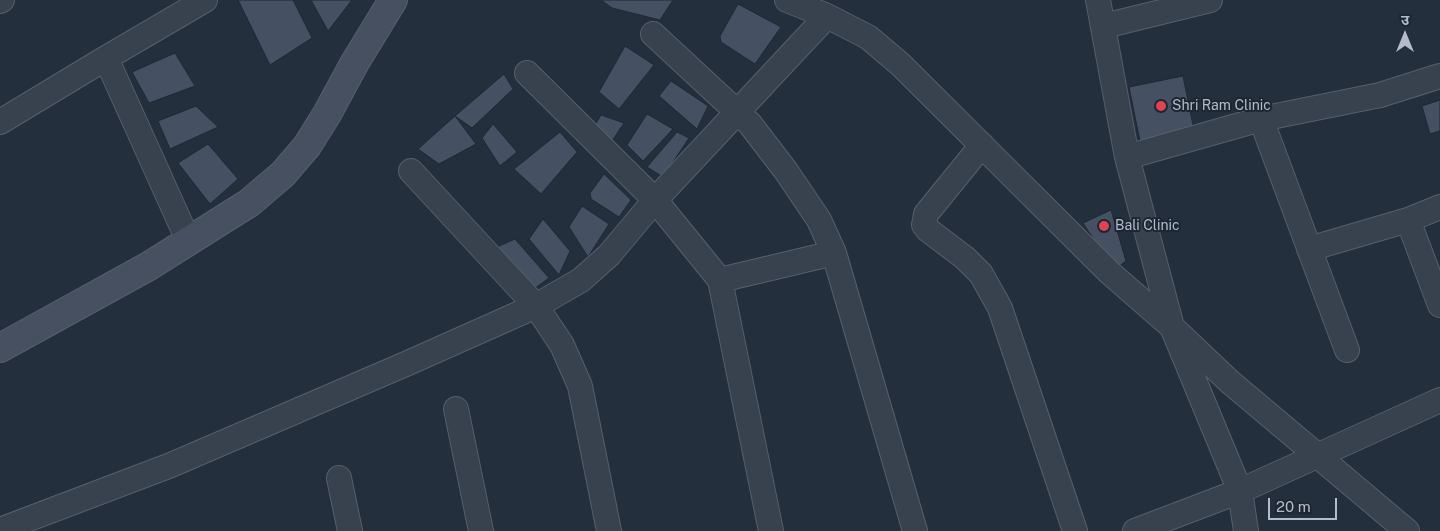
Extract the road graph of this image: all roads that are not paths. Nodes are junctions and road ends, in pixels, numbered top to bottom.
1 (205, 0) edge
2 (393, 0) edge
3 (787, 0) edge
4 (1098, 0) edge
5 (1210, 0) edge
6 (828, 16) junction
7 (1104, 26) junction
8 (653, 34) dead end
9 (106, 58) junction
10 (527, 73) dead end
11 (1440, 76) edge
12 (738, 113) junction
13 (1261, 119) junction
14 (0, 122) edge
15 (982, 145) junction
16 (1127, 157) junction
17 (411, 171) dead end
18 (655, 200) junction
19 (1440, 207) edge
20 (1408, 220) junction
21 (188, 240) junction
22 (1309, 248) junction
23 (834, 253) junction
24 (720, 280) junction
25 (1440, 305) edge
26 (536, 306) junction
27 (1172, 327) junction
28 (0, 348) edge
29 (1347, 350) dead end
30 (1440, 400) edge
31 (456, 409) dead end
32 (1317, 456) junction
33 (339, 478) dead end
34 (1240, 491) junction
35 (0, 530) edge
36 (350, 531) edge
37 (480, 531) edge
38 (608, 531) edge
39 (771, 531) edge
40 (915, 531) edge
41 (1075, 531) edge
42 (1135, 531) edge
43 (1246, 531) edge
44 (1407, 531) edge

1 - 9 street
2 - 21 street
3 - 6 street
4 - 7 street
5 - 7 street
6 - 12 street
6 - 15 street
7 - 16 street
8 - 12 street
9 - 14 street
9 - 21 street
10 - 18 street
11 - 13 street
12 - 18 street
12 - 23 street
13 - 16 street
13 - 22 street
15 - 27 street
15 - 41 street
16 - 27 street
17 - 26 street
18 - 24 street
18 - 26 street
19 - 20 street
20 - 22 street
20 - 25 street
21 - 28 street
22 - 29 street
23 - 24 street
23 - 40 street
24 - 39 street
26 - 35 street
26 - 38 street
27 - 32 street
27 - 34 street
30 - 32 street
31 - 37 street
32 - 34 street
32 - 44 street
33 - 36 street
34 - 42 street
34 - 43 street

